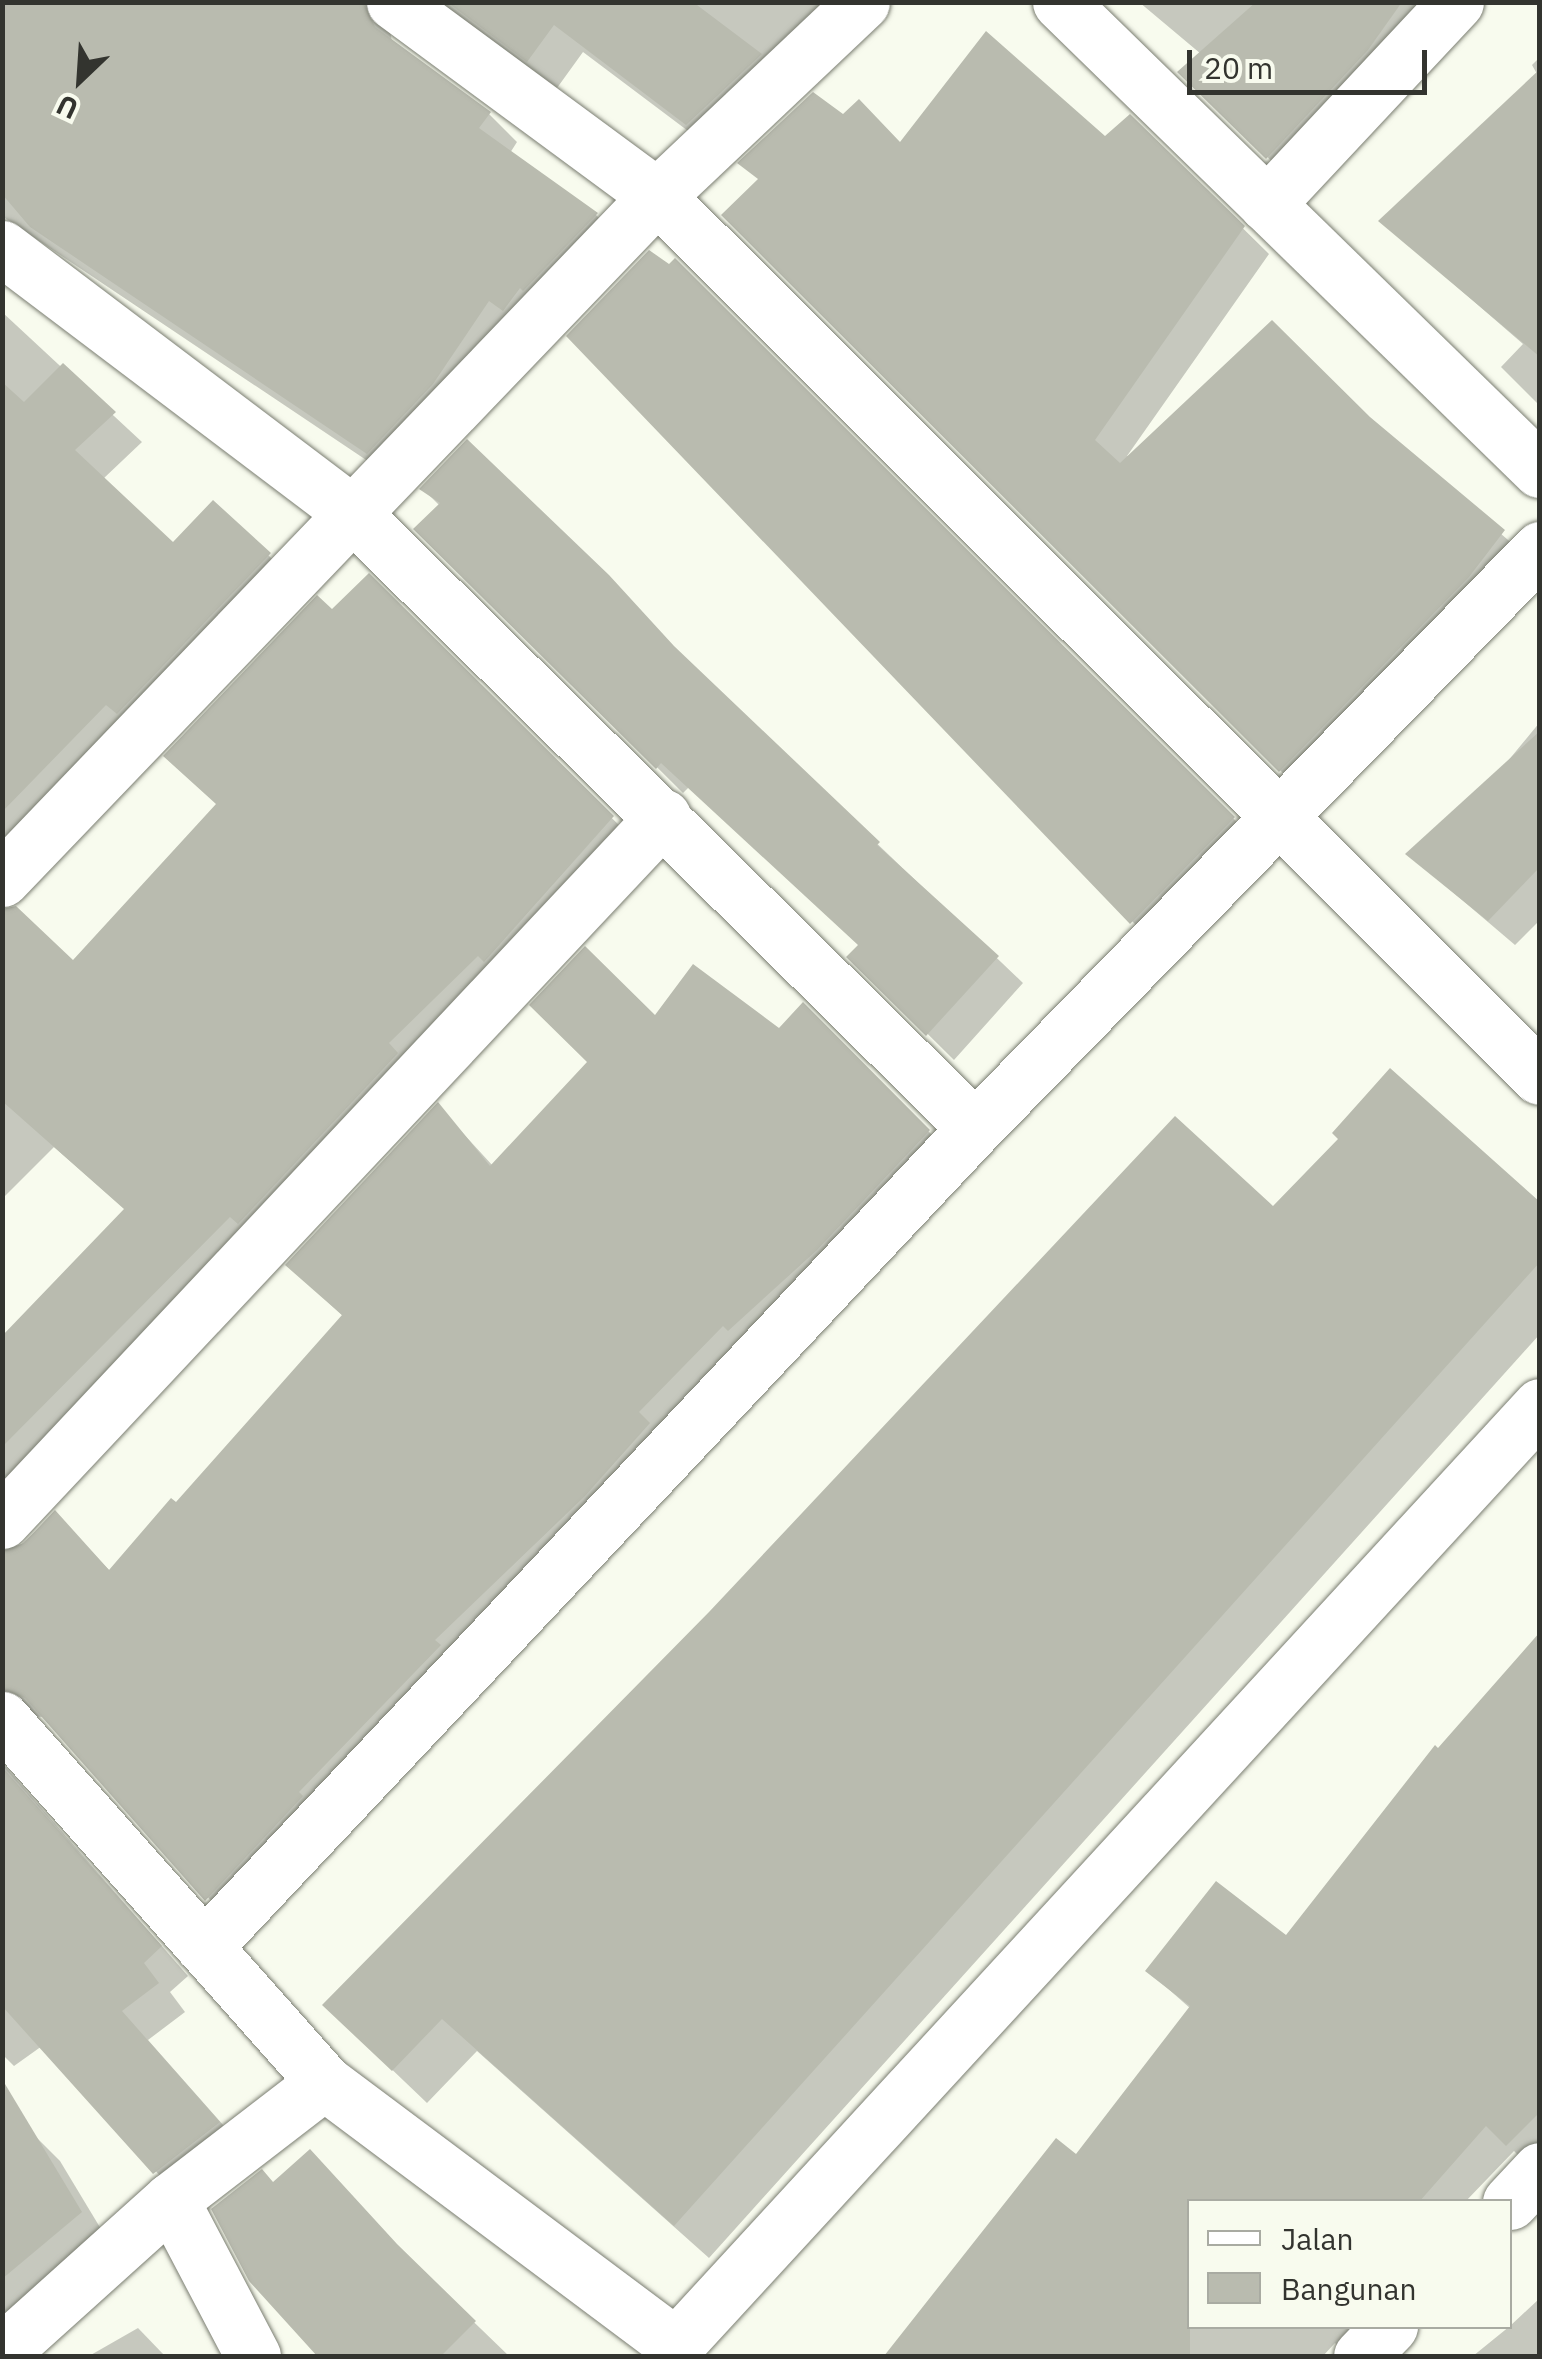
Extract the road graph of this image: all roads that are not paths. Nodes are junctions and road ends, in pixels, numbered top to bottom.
1 (394, 2) edge
2 (862, 2) edge
3 (1060, 2) edge
4 (1456, 2) edge
5 (657, 196) junction
6 (1267, 204) junction
7 (12, 273) edge
8 (1540, 470) edge
9 (352, 512) junction
10 (1540, 549) edge
11 (1278, 814) junction
12 (663, 817) junction
13 (2, 879) edge
14 (1540, 1077) edge
15 (976, 1128) junction
16 (1540, 1406) edge
17 (2, 1520) edge
18 (2, 1719) edge
19 (204, 1947) junction
20 (324, 2082) junction
21 (1540, 2170) edge
22 (170, 2200) junction
23 (1512, 2200) edge
24 (1387, 2329) edge
25 (682, 2351) edge
26 (2, 2352) edge
27 (253, 2356) edge
28 (1361, 2356) edge

1 - 5 street
2 - 5 street
3 - 6 street
4 - 6 street
5 - 9 street
5 - 11 street
6 - 8 street
7 - 9 street
9 - 12 street
9 - 13 street
10 - 11 street
11 - 14 street
11 - 15 street
12 - 15 street
12 - 17 street
15 - 19 street
16 - 25 street
18 - 19 street
19 - 20 street
20 - 22 street
20 - 25 street
21 - 23 street
22 - 26 street
22 - 27 street
24 - 28 street

